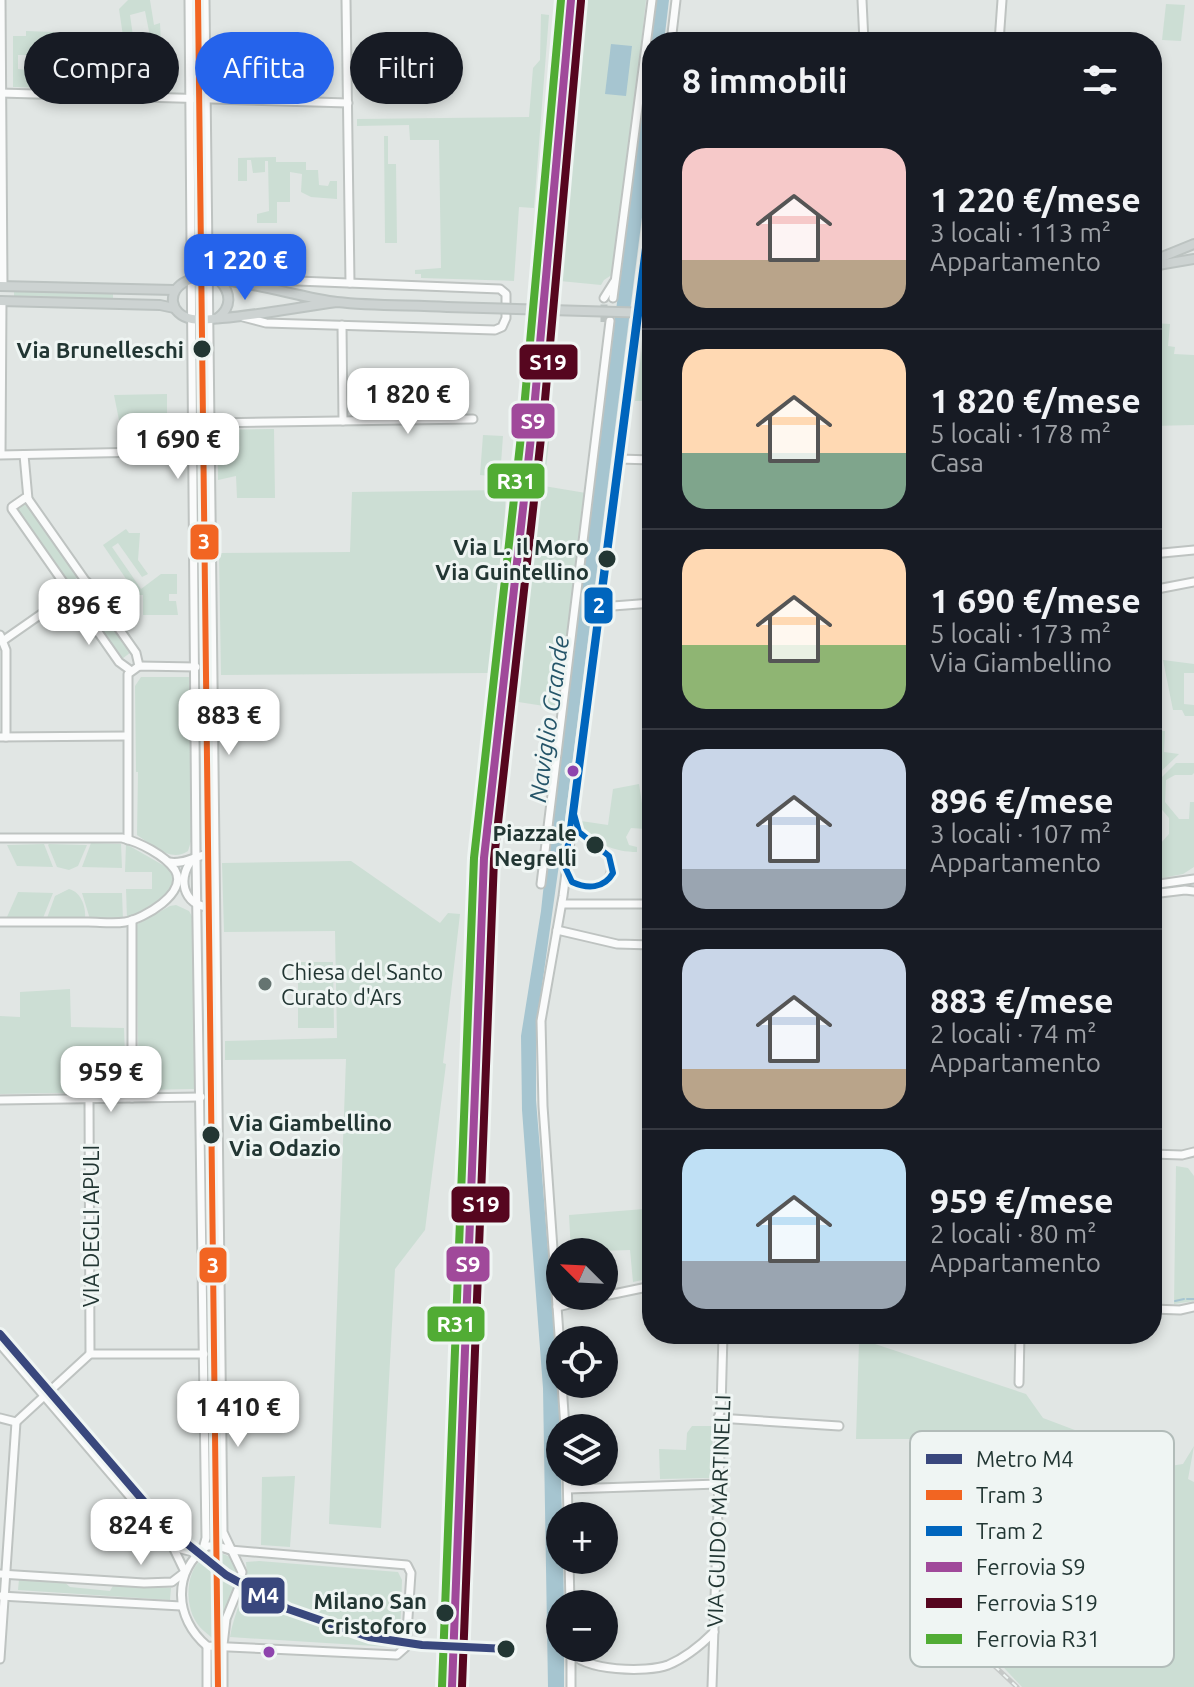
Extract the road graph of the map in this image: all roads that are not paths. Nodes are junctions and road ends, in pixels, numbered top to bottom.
1 (1, 0) edge
2 (189, 0) edge
3 (205, 0) edge
4 (346, 0) edge
5 (652, 0) edge
6 (676, 0) edge
7 (862, 0) edge
8 (1002, 0) edge
9 (205, 32) edge
10 (648, 32) edge
11 (672, 32) edge
12 (864, 32) edge
13 (1000, 32) edge
14 (642, 76) edge
15 (1, 93) edge
16 (190, 99) junction
17 (195, 99) edge
18 (334, 103) edge
19 (348, 103) junction
20 (206, 104) edge
21 (1194, 244) edge
22 (1162, 259) edge
23 (1194, 259) edge
24 (1162, 263) edge
25 (192, 279) junction
26 (214, 280) junction
27 (350, 283) junction
28 (246, 284) junction
29 (1, 286) edge
30 (116, 289) junction
31 (174, 290) junction
32 (160, 291) junction
33 (609, 298) tunnel mouth
34 (1, 301) edge
35 (337, 302) junction
36 (115, 304) junction
37 (160, 305) junction
38 (174, 308) junction
39 (642, 313) edge
40 (243, 317) junction
41 (192, 319) junction
42 (213, 319) junction
43 (607, 322) tunnel mouth
44 (342, 325) junction
45 (642, 326) tunnel mouth
46 (473, 419) dead end
47 (343, 421) junction
48 (210, 423) junction
49 (193, 451) junction
50 (1, 454) edge
51 (24, 455) junction
52 (619, 459) junction
53 (642, 460) edge
54 (28, 499) junction
55 (1194, 550) edge
56 (1162, 553) edge
57 (87, 582) junction
58 (1194, 582) edge
59 (1162, 588) edge
60 (71, 594) junction
61 (642, 604) edge
62 (600, 607) junction
63 (2, 638) edge
64 (139, 666) junction
65 (196, 667) junction
66 (130, 670) junction
67 (127, 736) junction
68 (3, 737) edge
69 (0, 838) edge
70 (128, 840) junction
71 (214, 854) junction
72 (194, 859) junction
73 (167, 861) junction
74 (1194, 879) edge
75 (541, 884) dead end
76 (1162, 884) edge
77 (1194, 891) edge
78 (1162, 893) edge
79 (163, 902) junction
80 (195, 903) junction
81 (562, 904) junction
82 (642, 904) edge
83 (215, 907) junction
84 (132, 920) junction
85 (0, 922) edge
86 (557, 930) junction
87 (642, 945) edge
88 (201, 1097) junction
89 (132, 1098) junction
90 (89, 1099) junction
91 (0, 1100) edge
92 (1194, 1152) edge
93 (1162, 1154) edge
94 (553, 1238) edge
95 (642, 1288) edge
96 (618, 1293) edge
97 (1194, 1307) edge
98 (1162, 1309) edge
99 (0, 1344) edge
100 (723, 1344) edge
101 (1020, 1344) edge
102 (90, 1354) junction
103 (204, 1354) junction
104 (1019, 1383) dead end
105 (44, 1394) junction
106 (0, 1418) edge
107 (718, 1418) junction
108 (16, 1422) junction
109 (839, 1426) dead end
110 (718, 1484) junction
111 (568, 1486) edge
112 (568, 1489) junction
113 (568, 1502) edge
114 (173, 1547) junction
115 (203, 1549) junction
116 (230, 1550) junction
117 (185, 1572) junction
118 (3, 1574) edge
119 (2, 1596) edge
120 (181, 1606) junction
121 (714, 1632) junction
122 (223, 1645) junction
123 (207, 1646) junction
124 (0, 1659) edge
125 (571, 1662) edge
126 (576, 1662) edge
127 (584, 1662) edge
128 (571, 1667) junction
129 (207, 1687) edge
130 (223, 1687) edge
131 (571, 1687) edge
132 (712, 1687) edge

1 - 15 street
2 - 16 street
3 - 9 street
4 - 19 street
5 - 10 street
6 - 11 street
7 - 12 street
8 - 13 street
14 - 33 street
15 - 16 street
15 - 29 street
16 - 17 street
16 - 25 street
18 - 19 street
19 - 27 street
20 - 26 street
21 - 22 main road
23 - 24 main road
25 - 26 main road
25 - 31 main road
25 - 41 street
26 - 28 main road
26 - 42 street
26 - 42 main road
27 - 28 street
27 - 44 street
28 - 35 main road
29 - 30 main road
30 - 32 main road
30 - 36 main road
31 - 32 main road
31 - 38 main road
32 - 37 main road
34 - 36 main road
34 - 50 street
35 - 39 main road, bridge
35 - 40 main road
36 - 37 main road
37 - 38 main road
38 - 41 main road
40 - 42 main road
40 - 44 street
41 - 42 main road
41 - 49 street
42 - 48 street
43 - 75 street
44 - 47 street
45 - 52 street
46 - 47 street
47 - 48 street
48 - 71 street
49 - 51 street
49 - 65 street
50 - 51 street
51 - 54 street
52 - 53 street
52 - 62 street
54 - 57 street
54 - 60 street
55 - 56 street
57 - 60 street
57 - 64 street
58 - 59 street
60 - 63 street
60 - 66 street
61 - 62 street
62 - 81 street
63 - 68 street
64 - 65 street
64 - 66 street
65 - 72 street
66 - 67 street
67 - 68 street
67 - 70 street
69 - 70 street
70 - 73 street
71 - 72 street
71 - 83 street
72 - 73 street
72 - 80 street
72 - 80 street
73 - 79 street
74 - 76 street
77 - 78 street
79 - 80 street
79 - 84 street
80 - 83 street
80 - 88 street
81 - 82 street
81 - 86 street
83 - 116 street
84 - 85 street
84 - 89 street
86 - 87 street
86 - 94 street
88 - 89 street
88 - 103 street
89 - 90 street
90 - 91 street
90 - 102 street, VIA DEGLI APULI
92 - 93 street
95 - 96 street
97 - 98 street
99 - 105 street
100 - 107 street, VIA GUIDO MARTINELLI
101 - 104 street
102 - 103 street
102 - 105 street
103 - 115 street
105 - 108 street
105 - 114 street
106 - 108 street
107 - 109 street
107 - 110 street, VIA GUIDO MARTINELLI
108 - 118 street
110 - 112 street
110 - 121 street, VIA GUIDO MARTINELLI
111 - 112 street
112 - 113 street
114 - 115 street
114 - 117 street
115 - 116 street
115 - 117 street
116 - 122 street
116 - 122 street
117 - 118 street
117 - 120 street
118 - 119 street
119 - 120 street
119 - 124 street
120 - 123 street
121 - 127 street
121 - 132 street, VIA GUIDO MARTINELLI
122 - 123 street
122 - 130 street
123 - 129 street
125 - 128 street
126 - 128 street
128 - 131 street

